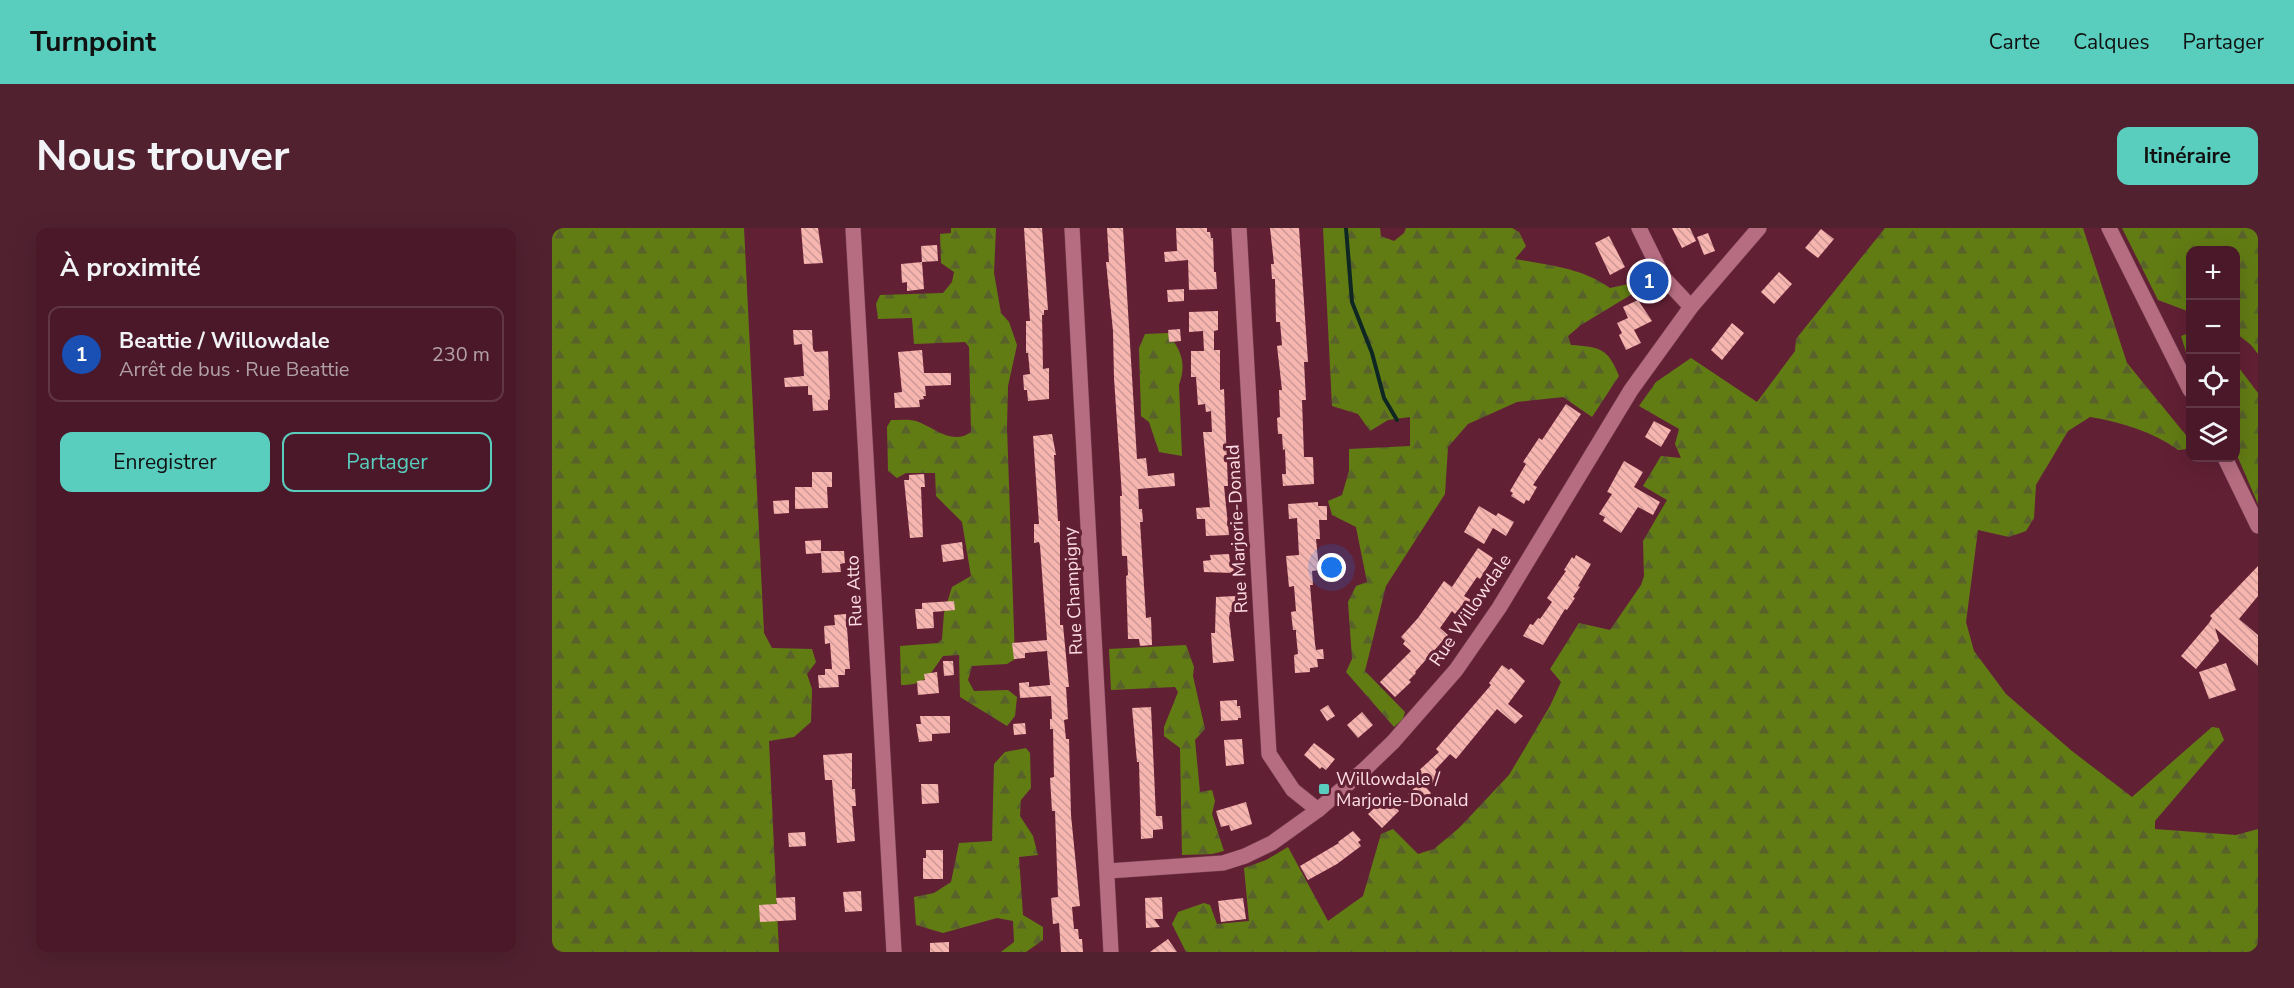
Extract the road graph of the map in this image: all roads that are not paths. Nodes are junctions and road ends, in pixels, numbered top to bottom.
1 (853, 228) edge
2 (1072, 228) edge
3 (1239, 228) edge
4 (1639, 228) edge
5 (1759, 228) edge
6 (2109, 228) edge
7 (1691, 307) junction
8 (2186, 382) edge
9 (2227, 462) edge
10 (2258, 526) edge
11 (1318, 810) junction
12 (1108, 871) junction
13 (894, 952) edge
14 (1111, 952) edge

1 - 13 street, Rue Atto
2 - 12 street, Rue Champigny
3 - 11 street, Rue Marjorie-Donald
4 - 7 street
5 - 7 street, Rue Willowdale
6 - 8 street
7 - 11 street, Rue Willowdale
9 - 10 street
11 - 12 street, Rue Willowdale
12 - 14 street, Rue Champigny

